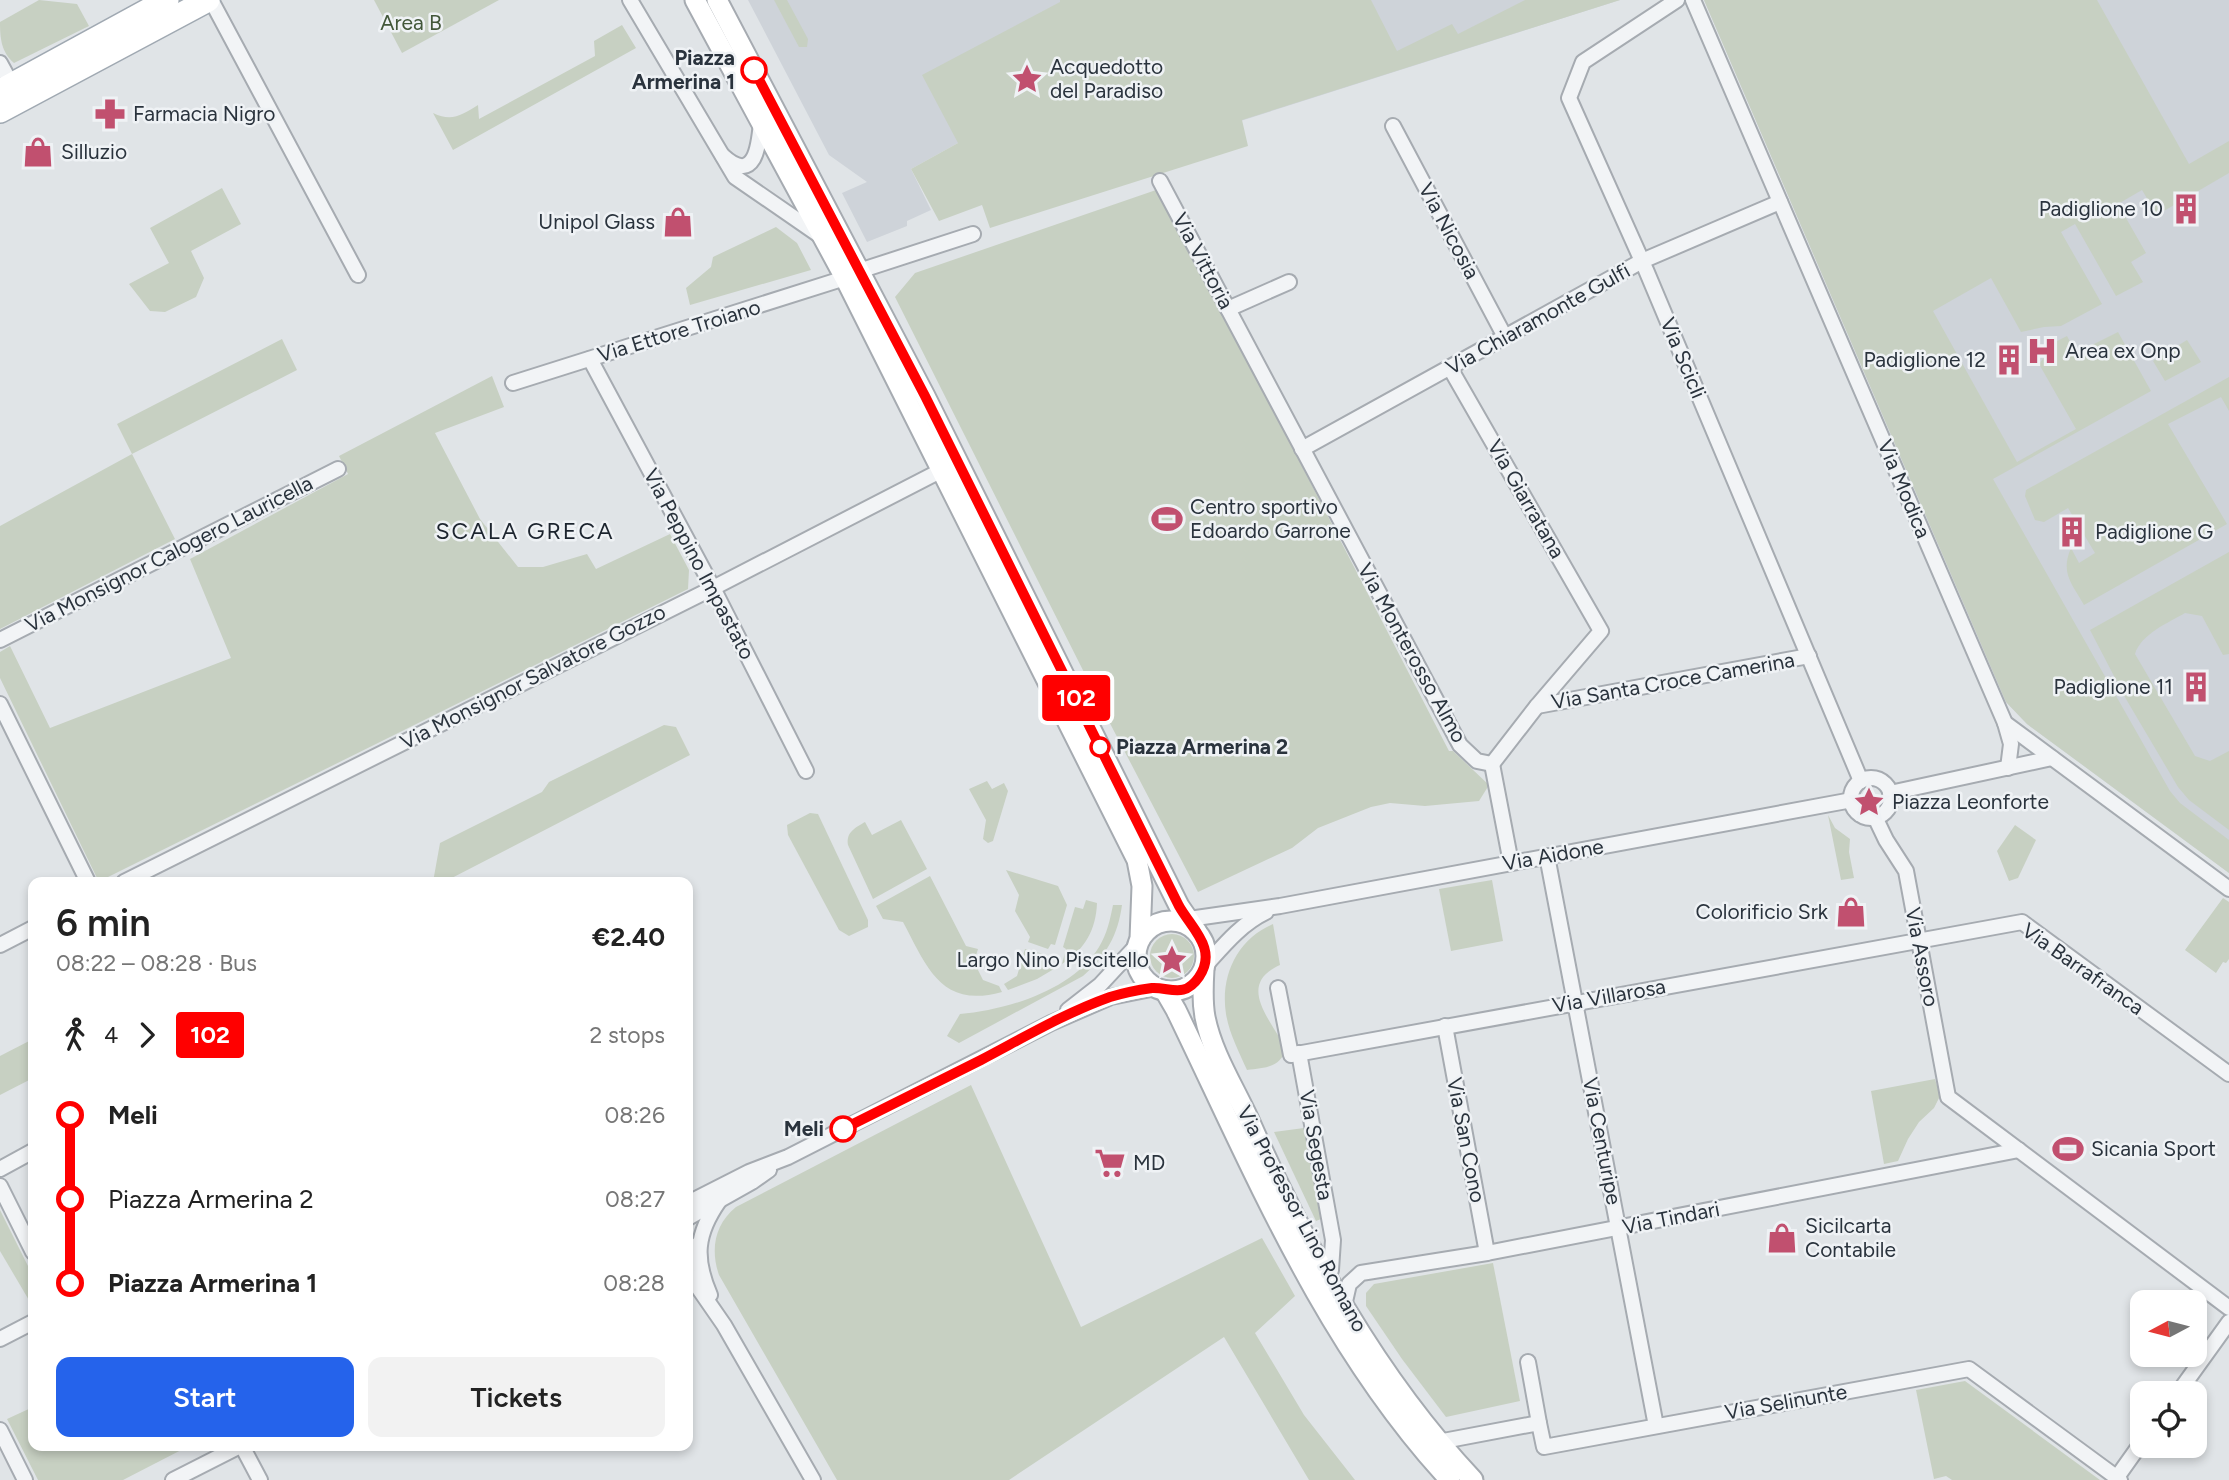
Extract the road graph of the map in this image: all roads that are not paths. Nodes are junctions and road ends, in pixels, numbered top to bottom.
1 (167, 0) edge
2 (210, 0) edge
3 (630, 0) edge
4 (695, 0) edge
5 (717, 0) edge
6 (1677, 0) edge
7 (1693, 0) edge
8 (0, 63) edge
9 (6, 88) edge
10 (0, 111) edge
11 (761, 120) junction
12 (1393, 126) dead end
13 (718, 152) junction
14 (1160, 181) dead end
15 (1780, 202) junction
16 (973, 234) dead end
17 (823, 238) junction
18 (1642, 261) junction
19 (358, 275) dead end
20 (852, 275) junction
21 (1289, 282) dead end
22 (1228, 309) junction
23 (1505, 337) junction
24 (1246, 342) joint
25 (590, 359) junction
26 (1450, 368) junction
27 (513, 383) dead end
28 (1303, 449) junction
29 (338, 468) dead end
30 (942, 470) junction
31 (713, 587) junction
32 (0, 640) edge
33 (1810, 656) junction
34 (0, 704) edge
35 (1537, 706) junction
36 (2005, 723) junction
37 (2052, 758) junction
38 (1492, 764) junction
39 (2008, 768) junction
40 (806, 771) dead end
41 (1861, 780) junction
42 (1891, 793) junction
43 (1852, 800) junction
44 (1875, 817) junction
45 (1547, 856) junction
46 (1511, 863) junction
47 (86, 877) edge
48 (134, 877) edge
49 (2229, 889) edge
50 (1280, 906) junction
51 (1186, 924) junction
52 (28, 931) edge
53 (1918, 940) junction
54 (1139, 941) junction
55 (0, 945) edge
56 (1204, 967) junction
57 (1278, 988) dead end
58 (1160, 989) junction
59 (1575, 1002) junction
60 (1051, 1023) junction
61 (1445, 1027) junction
62 (1299, 1053) junction
63 (2229, 1074) edge
64 (2019, 1150) junction
65 (28, 1154) edge
66 (788, 1157) junction
67 (0, 1169) edge
68 (0, 1186) edge
69 (693, 1200) edge
70 (719, 1201) junction
71 (693, 1215) edge
72 (1619, 1228) junction
73 (28, 1242) edge
74 (1487, 1253) junction
75 (693, 1270) edge
76 (1328, 1278) junction
77 (1344, 1306) junction
78 (2229, 1308) edge
79 (2229, 1322) edge
80 (28, 1325) edge
81 (0, 1339) edge
82 (1528, 1362) dead end
83 (2187, 1381) edge
84 (1539, 1423) junction
85 (1657, 1426) junction
86 (0, 1430) edge
87 (1438, 1442) junction
88 (231, 1451) edge
89 (244, 1451) edge
90 (2131, 1458) edge
91 (2117, 1479) edge
92 (25, 1480) edge
93 (173, 1480) edge
94 (260, 1480) edge
95 (813, 1480) edge
96 (1450, 1480) edge
97 (1473, 1480) edge

1 - 9 main road
2 - 10 main road
2 - 19 street
3 - 13 street
4 - 11 street
5 - 20 street
6 - 18 street, Via Scicli
7 - 15 street, Via Modica
8 - 9 street
11 - 13 street
11 - 17 street
12 - 23 street, Via Nicosia
13 - 17 street
14 - 22 street, Via Vittoria
15 - 18 street, Via Chiaramonte Gulfi
15 - 36 street, Via Modica
16 - 20 street, Via Ettore Troiano
17 - 20 street
18 - 23 street, Via Chiaramonte Gulfi
18 - 33 street, Via Scicli
20 - 25 street, Via Ettore Troiano
20 - 30 street
20 - 51 street
21 - 22 street
22 - 24 street, Via Vittoria
23 - 26 street, Via Chiaramonte Gulfi
24 - 28 street, Via Monterosso Almo
25 - 27 street, Via Ettore Troiano
25 - 31 street, Via Peppino Impastato
26 - 28 street, Via Chiaramonte Gulfi
26 - 35 street, Via Giarratana
28 - 38 street, Via Monterosso Almo
29 - 32 street, Via Monsignor Calogero Lauricella
30 - 31 street, Via Monsignor Salvatore Gozzo
30 - 54 street
31 - 40 street, Via Peppino Impastato
31 - 48 street, Via Monsignor Salvatore Gozzo
33 - 35 street, Via Santa Croce Camerina
33 - 41 street, Via Scicli
34 - 47 street
35 - 38 street
36 - 37 street, Via Modica
36 - 39 street
37 - 39 street
37 - 49 street, Via Modica
38 - 46 street
39 - 42 street
41 - 42 street
41 - 43 street
42 - 44 street
43 - 44 street
43 - 45 street, Via Aidone
44 - 53 street, Via Assoro
45 - 46 street, Via Aidone
45 - 59 street, Via Centuripe
46 - 50 street, Via Aidone
50 - 51 street
50 - 56 street
51 - 54 street
51 - 56 street
52 - 55 street
53 - 59 street, Via Villarosa
53 - 63 street, Via Barrafranca
53 - 64 street, Via Assoro
54 - 58 street
54 - 60 street
56 - 58 street
56 - 76 street, Via Professor Lino Romano
57 - 62 street, Via Segesta
58 - 60 street
58 - 96 street, Via Professor Lino Romano
59 - 61 street, Via Villarosa
59 - 72 street, Via Centuripe
60 - 66 street
61 - 62 street, Via Villarosa
61 - 74 street, Via San Cono
62 - 76 street, Via Segesta
64 - 72 street, Via Tindari
64 - 78 street, Via Assoro
65 - 67 street
66 - 69 street
66 - 70 street
68 - 73 street
70 - 71 street
70 - 75 street
72 - 74 street, Via Tindari
72 - 85 street, Via Centuripe
74 - 77 street, Via Tindari
75 - 95 street
76 - 77 street, Via Professor Lino Romano
77 - 87 street, Via Professor Lino Romano
79 - 83 street
80 - 81 street
82 - 84 street
84 - 85 street, Via Selinunte
84 - 87 street
85 - 91 street, Via Selinunte
86 - 92 street
87 - 97 street, Via Professor Lino Romano
88 - 93 street
89 - 94 street
90 - 91 street

